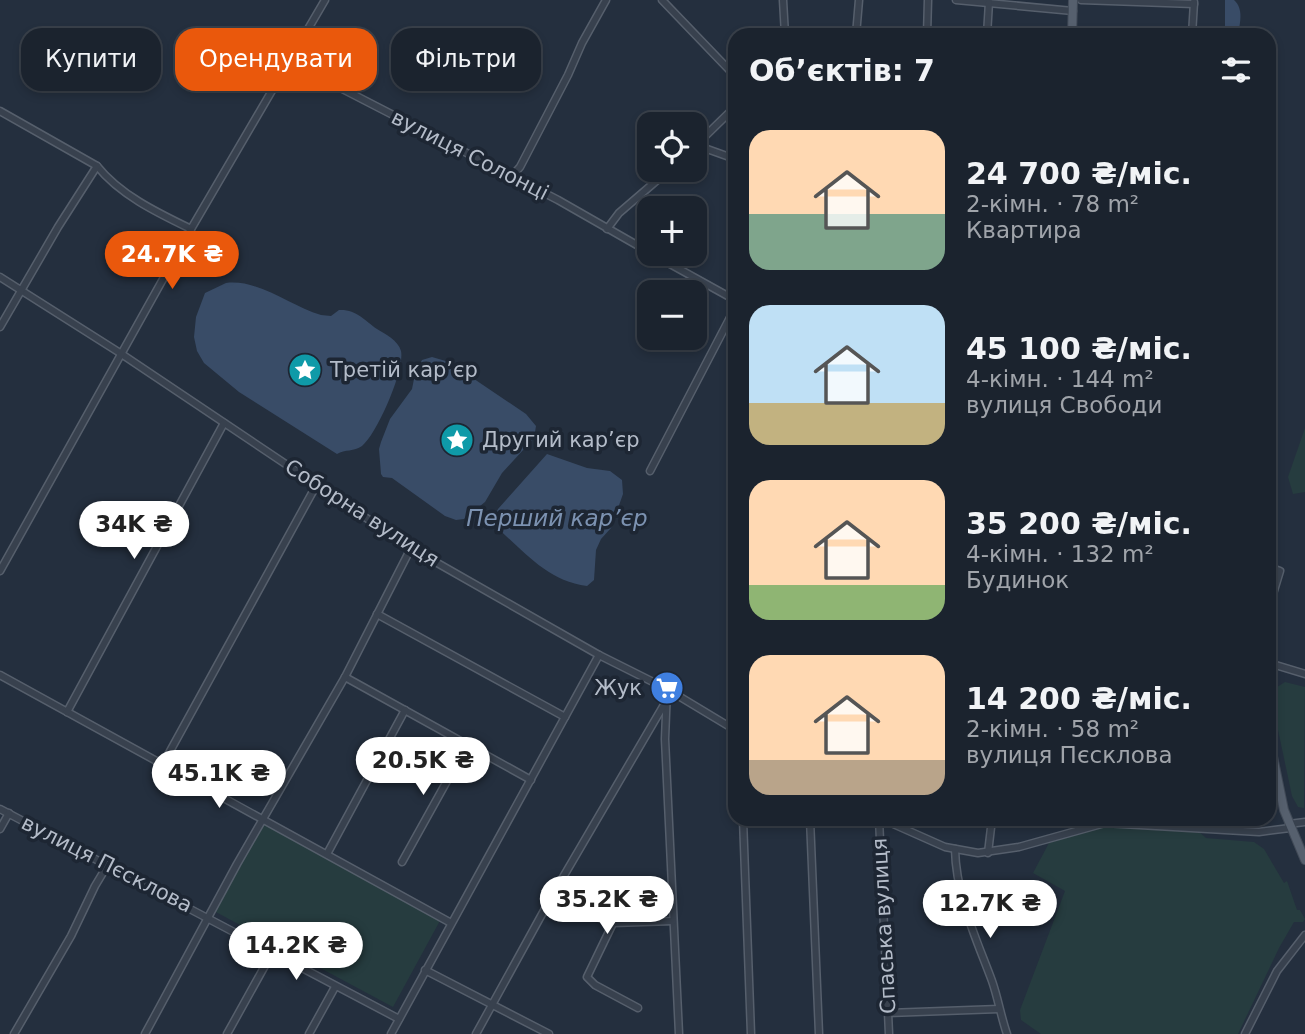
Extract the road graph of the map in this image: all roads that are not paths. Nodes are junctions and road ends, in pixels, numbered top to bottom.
1 (325, 0) edge
2 (606, 0) edge
3 (662, 0) edge
4 (783, 0) edge
5 (859, 0) edge
6 (928, 0) edge
7 (956, 0) edge
8 (1073, 0) edge
9 (1081, 0) edge
10 (989, 2) junction
11 (1194, 2) edge
12 (1073, 11) junction
13 (308, 28) edge
14 (785, 28) edge
15 (857, 28) edge
16 (927, 28) edge
17 (987, 28) edge
18 (1072, 28) edge
19 (1192, 28) edge
20 (728, 69) edge
21 (271, 91) edge
22 (346, 91) edge
23 (0, 111) edge
24 (728, 114) edge
25 (0, 117) edge
26 (10, 117) junction
27 (707, 134) edge
28 (707, 150) edge
29 (728, 157) edge
30 (97, 166) junction
31 (512, 176) junction
32 (655, 182) edge
33 (191, 229) junction
34 (607, 229) junction
35 (637, 245) edge
36 (674, 266) edge
37 (0, 277) edge
38 (21, 290) junction
39 (728, 296) edge
40 (728, 321) edge
41 (0, 327) edge
42 (121, 353) junction
43 (225, 423) junction
44 (650, 471) dead end
45 (317, 484) junction
46 (411, 548) junction
47 (1276, 570) edge
48 (0, 571) edge
49 (1276, 584) edge
50 (377, 614) junction
51 (600, 656) junction
52 (1276, 665) edge
53 (1305, 674) edge
54 (0, 675) edge
55 (345, 677) junction
56 (667, 689) junction
57 (665, 703) junction
58 (405, 710) junction
59 (67, 712) junction
60 (565, 718) junction
61 (728, 726) edge
62 (467, 745) junction
63 (163, 764) junction
64 (1276, 767) edge
65 (531, 780) junction
66 (0, 809) edge
67 (9, 813) junction
68 (264, 818) junction
69 (1305, 822) edge
70 (743, 826) edge
71 (810, 826) edge
72 (881, 826) edge
73 (897, 826) edge
74 (991, 826) edge
75 (1090, 826) edge
76 (1179, 826) edge
77 (1290, 826) junction
78 (0, 829) edge
79 (955, 849) junction
80 (988, 853) junction
81 (327, 854) junction
82 (1305, 860) edge
83 (402, 862) dead end
84 (107, 866) junction
85 (615, 888) dead end
86 (552, 896) junction
87 (209, 917) junction
88 (673, 921) junction
89 (451, 923) junction
90 (613, 923) junction
91 (1305, 935) edge
92 (272, 953) junction
93 (425, 970) junction
94 (335, 987) junction
95 (493, 1004) junction
96 (638, 1007) dead end
97 (999, 1009) junction
98 (888, 1013) junction
99 (399, 1019) junction
100 (14, 1034) edge
101 (145, 1034) edge
102 (227, 1034) edge
103 (309, 1034) edge
104 (391, 1034) edge
105 (477, 1034) edge
106 (549, 1034) edge
107 (679, 1034) edge
108 (751, 1034) edge
109 (820, 1034) edge
110 (889, 1034) edge
111 (1007, 1034) edge
112 (1245, 1034) edge

1 - 13 street
2 - 31 street
3 - 20 street
4 - 14 street
5 - 15 street
6 - 16 street
7 - 10 street
8 - 12 main road
9 - 11 street
10 - 12 street
10 - 17 street
11 - 19 street
12 - 18 main road
21 - 33 street
22 - 31 street, вулиця Солонці
23 - 26 street
24 - 27 street
25 - 26 street
26 - 30 street
28 - 29 street
30 - 33 street
30 - 38 street
31 - 34 street, вулиця Солонці
32 - 34 street
33 - 42 street
34 - 35 street, вулиця Солонці
36 - 39 street, вулиця Солонці
37 - 38 street, Соборна вулиця
38 - 41 street
38 - 42 street, Соборна вулиця
40 - 44 street
42 - 43 street, Соборна вулиця
42 - 48 street
43 - 45 street, Соборна вулиця
43 - 59 street
45 - 46 street, Соборна вулиця
45 - 63 street
46 - 50 street
46 - 51 street, Соборна вулиця
47 - 49 street
50 - 55 street
50 - 60 street
51 - 56 street, Соборна вулиця
51 - 60 street
52 - 53 street
54 - 59 street
55 - 58 street
55 - 68 street
56 - 57 street
56 - 61 street, Соборна вулиця
57 - 86 street
57 - 88 street
58 - 62 street
58 - 81 street
59 - 63 street
60 - 65 street
62 - 65 street
62 - 83 street
63 - 68 street
64 - 77 main road
65 - 89 street
66 - 67 street, вулиця Пєсклова
67 - 78 street
67 - 84 street, вулиця Пєсклова
68 - 81 street
68 - 87 street
69 - 77 street
70 - 108 street
71 - 109 street
72 - 98 street, Спаська вулиця
73 - 79 street
74 - 80 street
75 - 80 street
76 - 77 street
77 - 82 main road
79 - 80 street
79 - 97 street
81 - 89 street
84 - 87 street, вулиця Пєсклова
84 - 100 street
85 - 90 street
86 - 90 street
86 - 95 street
87 - 92 street, вулиця Пєсклова
87 - 101 street
88 - 90 street
88 - 107 street
89 - 93 street
90 - 96 street
91 - 112 street
92 - 94 street, вулиця Пєсклова
92 - 102 street
93 - 95 street
93 - 99 street
94 - 99 street, вулиця Пєсклова
94 - 103 street
95 - 105 street
95 - 106 street
97 - 98 street
97 - 111 street
98 - 110 street, Спаська вулиця
99 - 104 street

